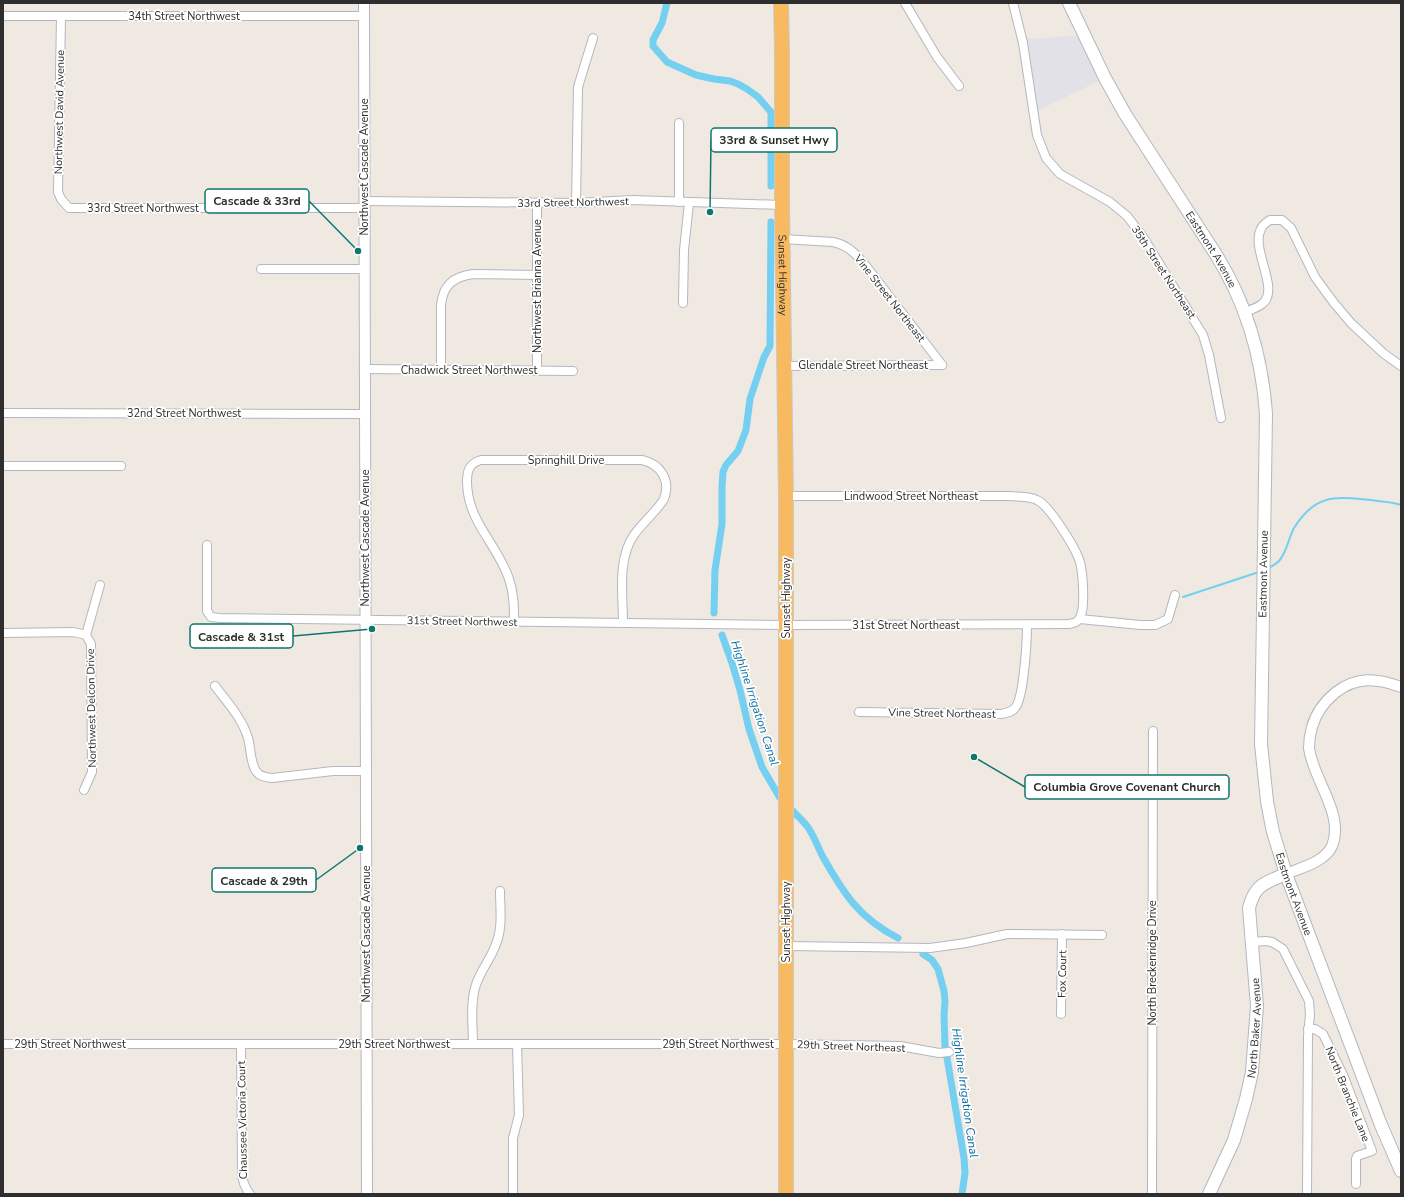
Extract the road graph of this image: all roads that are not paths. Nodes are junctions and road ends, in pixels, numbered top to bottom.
1 (364, 3) edge
2 (781, 3) edge
3 (905, 3) edge
4 (1012, 3) edge
5 (1069, 3) edge
6 (3, 16) edge
7 (61, 16) junction
8 (364, 16) junction
9 (593, 38) dead end
10 (959, 86) dead end
11 (679, 123) dead end
12 (537, 202) junction
13 (679, 202) junction
14 (576, 203) junction
15 (689, 203) junction
16 (364, 204) junction
17 (66, 205) joint
18 (782, 205) junction
19 (783, 240) junction
20 (261, 269) dead end
21 (364, 269) junction
22 (537, 274) junction
23 (683, 303) dead end
24 (1245, 312) junction
25 (942, 365) joint
26 (784, 366) junction
27 (1401, 366) edge
28 (441, 369) junction
29 (365, 370) junction
30 (537, 370) junction
31 (574, 371) dead end
32 (3, 413) edge
33 (365, 414) junction
34 (1221, 418) dead end
35 (3, 466) edge
36 (120, 466) dead end
37 (786, 496) junction
38 (207, 545) dead end
39 (100, 585) dead end
40 (1175, 595) dead end
41 (1080, 619) junction
42 (366, 620) junction
43 (514, 622) junction
44 (623, 623) junction
45 (786, 625) junction
46 (1027, 625) junction
47 (3, 633) edge
48 (86, 635) junction
49 (215, 686) dead end
50 (1401, 686) edge
51 (859, 712) dead end
52 (1154, 731) dead end
53 (366, 770) junction
54 (84, 790) dead end
55 (1286, 874) junction
56 (500, 891) dead end
57 (1062, 934) junction
58 (1102, 935) dead end
59 (1252, 942) junction
60 (786, 946) junction
61 (1061, 1014) dead end
62 (1308, 1029) junction
63 (367, 1043) junction
64 (3, 1044) edge
65 (241, 1044) junction
66 (473, 1044) junction
67 (517, 1044) junction
68 (786, 1044) junction
69 (949, 1052) dead end
70 (1401, 1170) edge
71 (1356, 1184) dead end
72 (250, 1194) edge
73 (368, 1194) edge
74 (514, 1194) edge
75 (786, 1194) edge
76 (1152, 1194) edge
77 (1209, 1194) edge
78 (1307, 1194) edge

1 - 8 street, Northwest Cascade Avenue
2 - 18 highway, Sunset Highway
3 - 10 street
4 - 34 street, 35th Street Northeast
5 - 24 main road, Eastmont Avenue
6 - 7 street, 34th Street Northwest
7 - 8 street, 34th Street Northwest
7 - 17 street, Northwest David Avenue
8 - 16 street, Northwest Cascade Avenue
9 - 14 street
11 - 13 street
12 - 14 street, 33rd Street Northwest
12 - 16 street, 33rd Street Northwest
12 - 22 street, Northwest Brianna Avenue
13 - 14 street, 33rd Street Northwest
13 - 15 street, 33rd Street Northwest
15 - 18 street, 33rd Street Northwest
15 - 23 street
16 - 17 street, 33rd Street Northwest
16 - 21 street, Northwest Cascade Avenue
18 - 19 highway, Sunset Highway
19 - 25 street, Vine Street Northeast
19 - 26 highway, Sunset Highway
20 - 21 street
21 - 29 street, Northwest Cascade Avenue
22 - 28 street
22 - 30 street, Northwest Brianna Avenue
24 - 27 street
24 - 55 main road, Eastmont Avenue
25 - 26 street, Glendale Street Northeast
26 - 37 highway, Sunset Highway
28 - 29 street, Chadwick Street Northwest
28 - 30 street, Chadwick Street Northwest
29 - 33 street, Northwest Cascade Avenue
30 - 31 street, Chadwick Street Northwest
32 - 33 street, 32nd Street Northwest
33 - 42 street, Northwest Cascade Avenue
35 - 36 street
37 - 41 street, Lindwood Street Northeast
37 - 45 highway, Sunset Highway
38 - 42 street, 31st Street Northwest
39 - 48 street
40 - 41 street
41 - 46 street
42 - 43 street, 31st Street Northwest
42 - 53 street, Northwest Cascade Avenue
43 - 44 street, 31st Street Northwest
43 - 44 street, Springhill Drive
44 - 45 street, 31st Street Northwest
45 - 46 street, 31st Street Northeast
45 - 60 highway, Sunset Highway
46 - 51 street, Vine Street Northeast
47 - 48 street, Northwest Delcon Drive
48 - 54 street, Northwest Delcon Drive
49 - 53 street
50 - 55 street
52 - 76 street, North Breckenridge Drive
53 - 63 street, Northwest Cascade Avenue
55 - 59 main road, North Baker Avenue
55 - 70 main road, Eastmont Avenue
56 - 66 street
57 - 58 street
57 - 60 street
57 - 61 street, Fox Court
59 - 62 street, North Branchie Lane
59 - 77 main road, North Baker Avenue
60 - 68 highway, Sunset Highway
62 - 71 street, North Branchie Lane
62 - 78 street, North Branchie Lane
63 - 65 street, 29th Street Northwest
63 - 66 street, 29th Street Northwest
63 - 73 street, Northwest Cascade Avenue
64 - 65 street, 29th Street Northwest
65 - 72 street, Chaussee Victoria Court
66 - 67 street, 29th Street Northwest
67 - 68 street, 29th Street Northwest
67 - 74 street
68 - 69 street, 29th Street Northeast
68 - 75 highway, Sunset Highway

